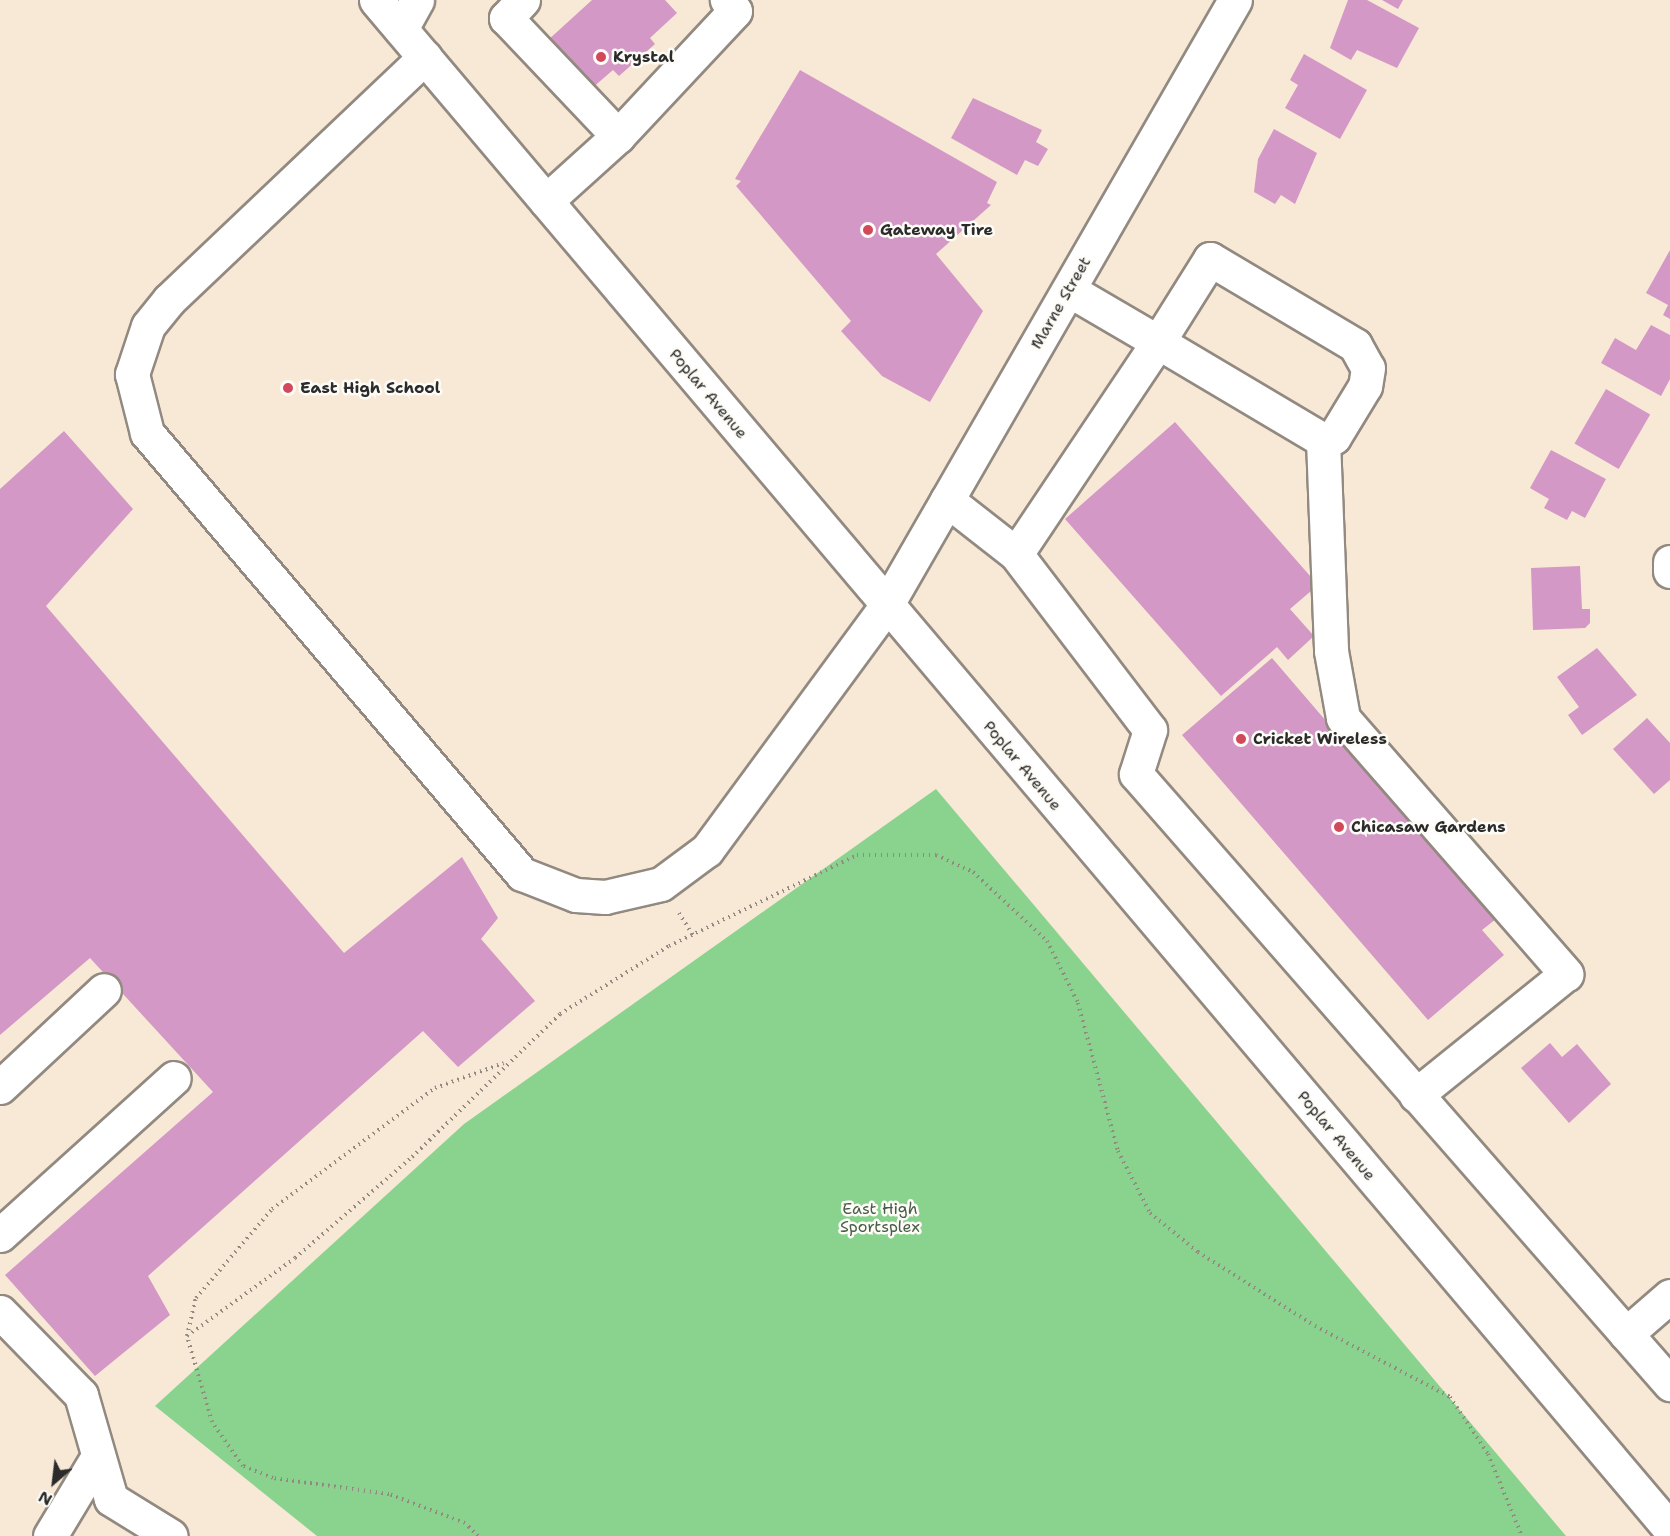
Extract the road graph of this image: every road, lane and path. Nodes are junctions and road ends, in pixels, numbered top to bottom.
1 (376, 0) edge
2 (417, 0) edge
3 (523, 0) edge
4 (727, 0) edge
5 (1235, 0) edge
6 (401, 29) junction
7 (425, 57) junction
8 (618, 136) junction
9 (546, 201) junction
10 (1069, 290) junction
11 (1158, 342) junction
12 (1323, 440) junction
13 (947, 500) junction
14 (1016, 554) junction
15 (886, 606) junction
16 (104, 990) dead end
17 (508, 1062) junction
18 (174, 1078) dead end
19 (0, 1087) edge
20 (1416, 1095) junction
21 (0, 1234) edge
22 (1670, 1296) edge
23 (0, 1312) edge
24 (1626, 1334) junction
25 (187, 1336) junction
26 (1670, 1384) edge
27 (97, 1458) junction
28 (1670, 1529) edge
29 (50, 1536) edge
30 (171, 1536) edge
31 (478, 1536) edge
32 (1522, 1536) edge

1 - 6 main road, Poplar Avenue
2 - 6 main road
3 - 8 main road
4 - 8 main road
5 - 10 main road, Marne Street
6 - 7 main road, Poplar Avenue
7 - 9 main road, Poplar Avenue
7 - 15 main road, Marne Street
8 - 9 main road
9 - 15 main road, Poplar Avenue
10 - 11 main road
10 - 13 main road, Marne Street
11 - 12 main road
11 - 12 main road
11 - 14 main road
12 - 20 main road
13 - 14 main road
13 - 15 main road, Marne Street
14 - 20 main road
15 - 28 main road, Poplar Avenue
16 - 19 main road
17 - 25 path
17 - 25 path
17 - 32 path
18 - 21 main road
20 - 24 main road
22 - 24 main road
23 - 27 main road
24 - 26 main road
25 - 31 path
27 - 29 main road
27 - 30 main road

